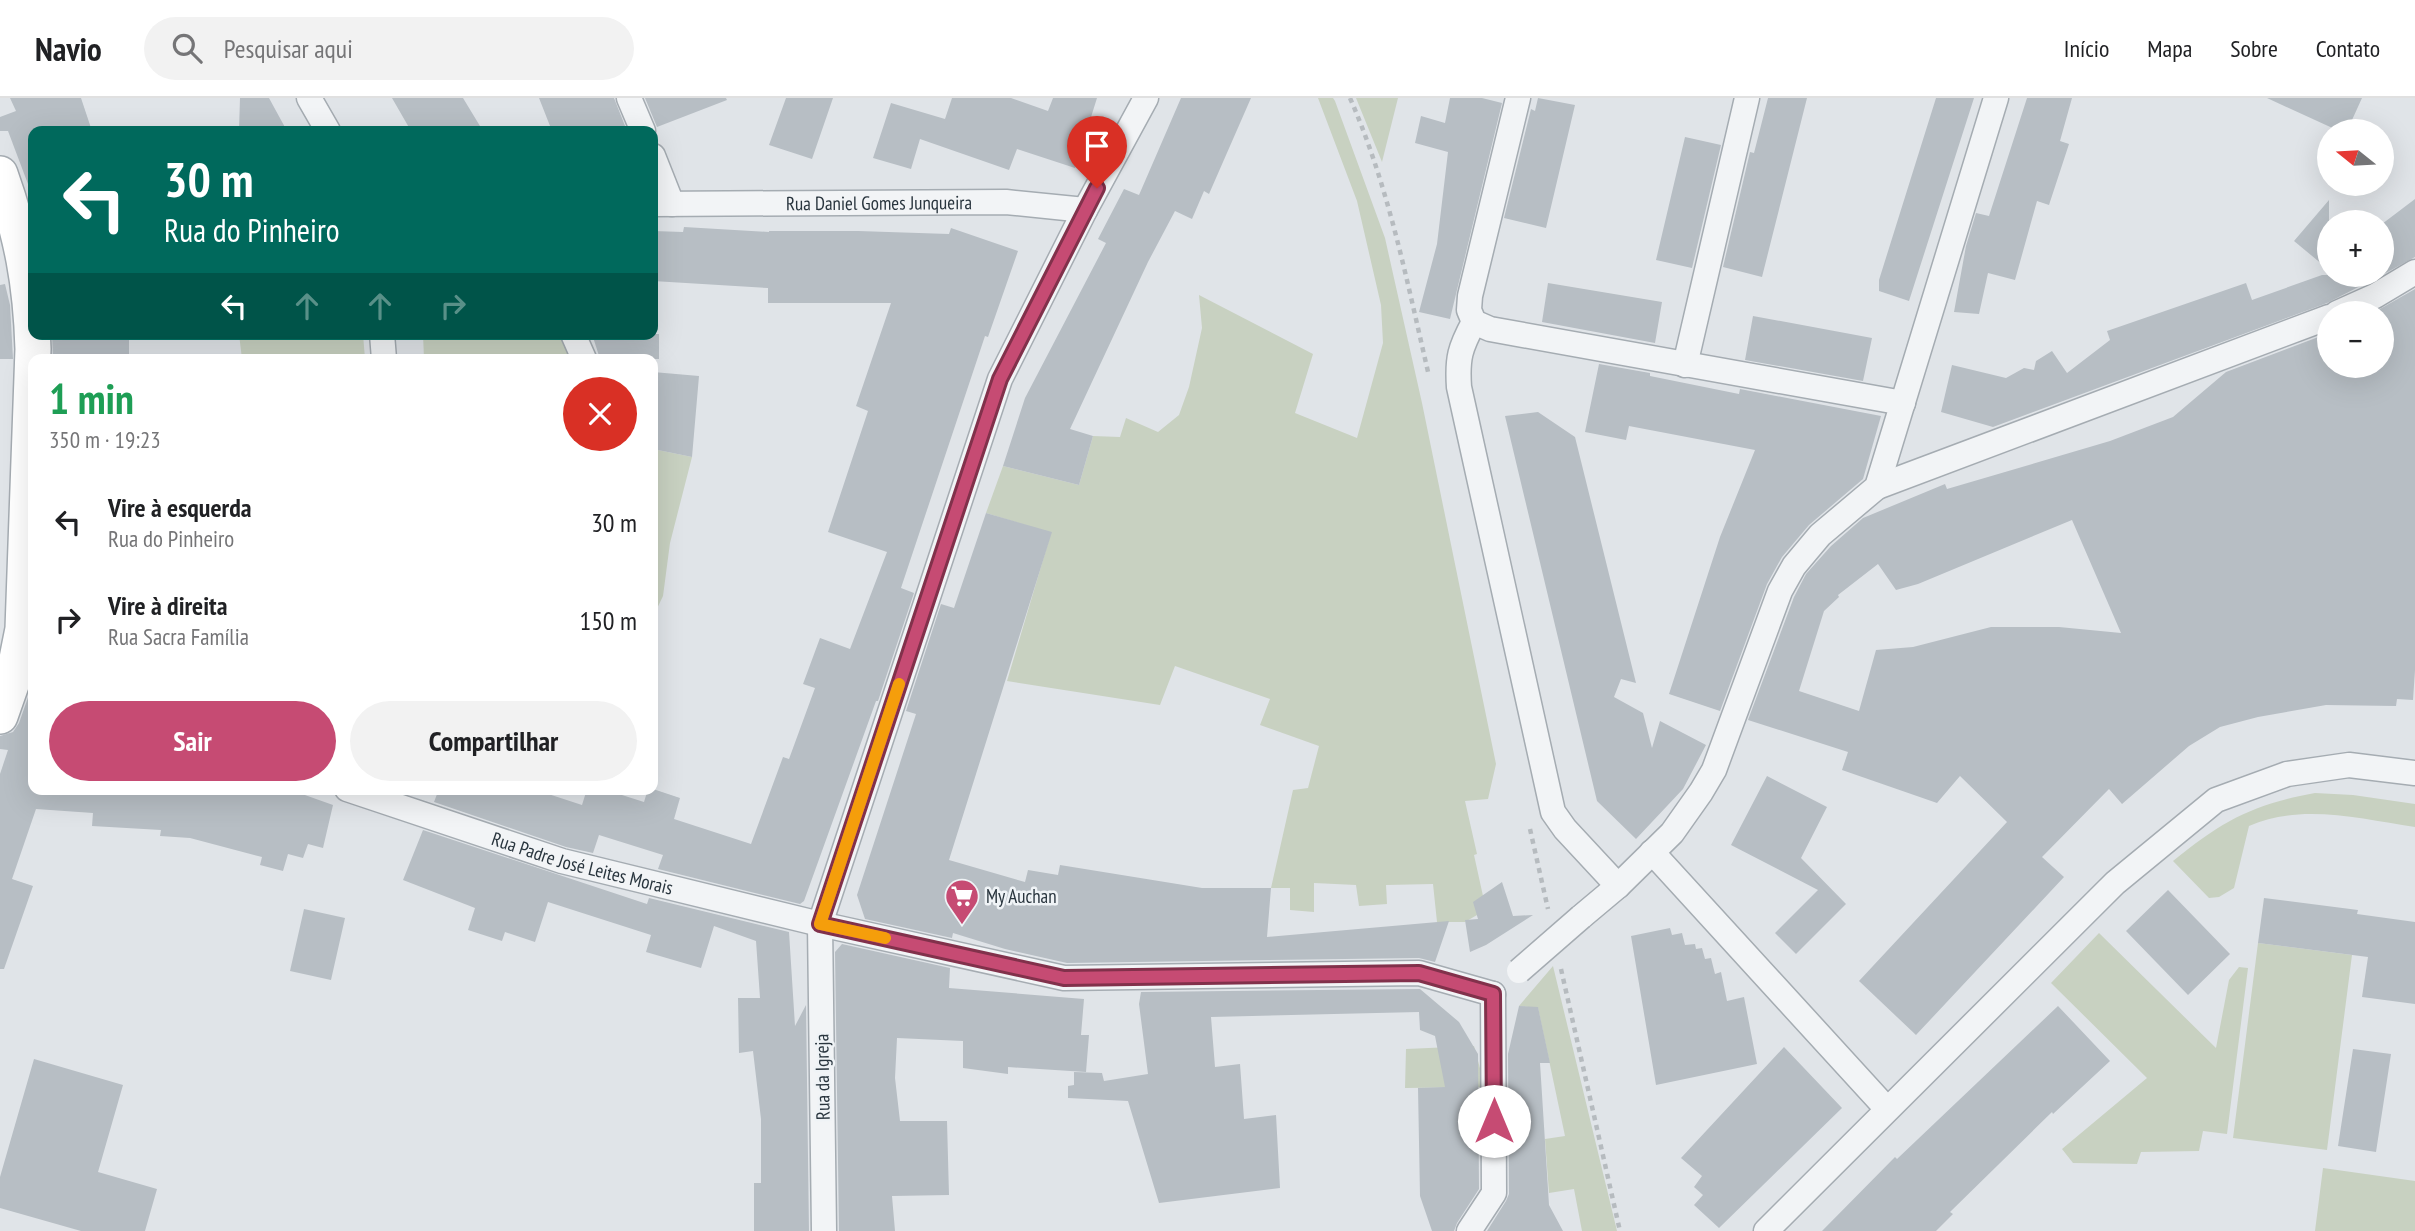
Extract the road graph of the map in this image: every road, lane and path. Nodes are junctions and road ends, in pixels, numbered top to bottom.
1 (309, 98) edge
2 (629, 98) edge
3 (1146, 98) edge
4 (1518, 98) edge
5 (1747, 98) edge
6 (1996, 98) edge
7 (325, 126) edge
8 (641, 126) edge
9 (0, 174) edge
10 (658, 183) edge
11 (662, 204) edge
12 (1085, 211) junction
13 (2415, 272) edge
14 (28, 277) edge
15 (2364, 301) edge
16 (1474, 322) junction
17 (2317, 322) edge
18 (1685, 365) junction
19 (1903, 403) junction
20 (1877, 487) junction
21 (28, 488) edge
22 (23, 681) edge
23 (0, 715) edge
24 (2415, 773) edge
25 (384, 795) edge
26 (1652, 852) junction
27 (1618, 886) junction
28 (820, 924) junction
29 (1493, 994) junction
30 (1887, 1109) junction
31 (824, 1231) edge
32 (1469, 1231) edge
33 (1766, 1231) edge

1 - 7 street
2 - 8 street
3 - 12 street, Rua da Igreja
4 - 16 street
5 - 18 street
6 - 19 street
9 - 14 street
10 - 11 street, Rua Daniel Gomes Junqueira
11 - 12 street, Rua Daniel Gomes Junqueira
12 - 28 street, Rua da Igreja
13 - 15 street
16 - 18 street
16 - 27 street
17 - 20 street
18 - 19 street
19 - 20 street
20 - 26 street
21 - 22 street
22 - 23 street
24 - 30 street
25 - 28 street, Rua Padre José Leites Morais
26 - 27 street
26 - 30 street
27 - 29 street, bridge
28 - 29 street, Rua Padre José Leites Morais
28 - 31 street, Rua da Igreja
29 - 32 street
30 - 33 street

